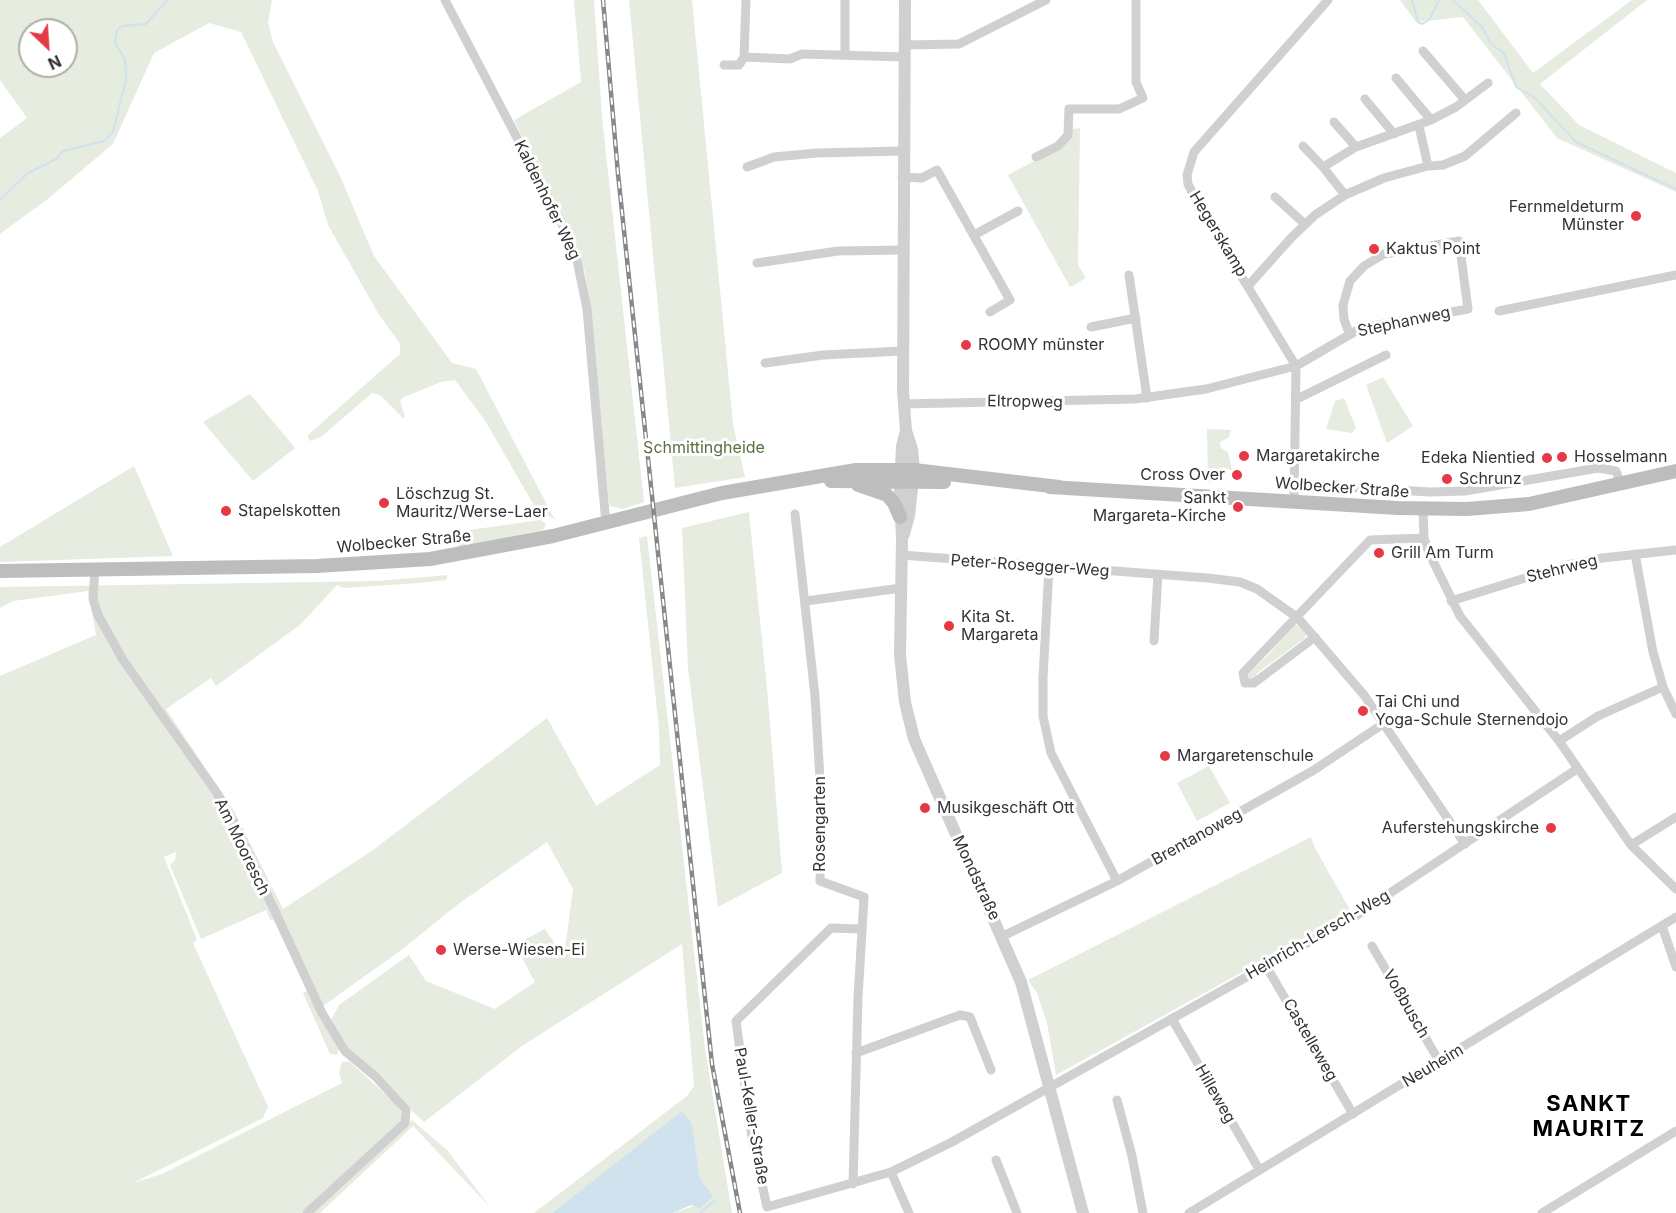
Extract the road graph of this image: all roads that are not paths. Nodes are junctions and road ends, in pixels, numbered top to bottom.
1 (445, 0) edge
2 (746, 0) edge
3 (845, 0) edge
4 (905, 0) edge
5 (1046, 0) edge
6 (1136, 0) edge
7 (1328, 0) edge
8 (905, 51) junction
9 (1423, 51) dead end
10 (845, 55) junction
11 (744, 57) junction
12 (724, 65) dead end
13 (1396, 78) dead end
14 (1488, 83) dead end
15 (1365, 99) dead end
16 (1465, 100) junction
17 (1058, 109) dead end
18 (1069, 109) junction
19 (1516, 113) dead end
20 (1431, 120) junction
21 (1334, 122) dead end
22 (1419, 126) junction
23 (1394, 134) junction
24 (1303, 146) dead end
25 (1356, 147) junction
26 (902, 151) junction
27 (1036, 157) dead end
28 (1428, 166) junction
29 (747, 167) dead end
30 (1323, 167) junction
31 (902, 177) junction
32 (1345, 195) junction
33 (1275, 197) dead end
34 (1018, 211) dead end
35 (1305, 225) junction
36 (974, 235) junction
37 (902, 250) junction
38 (757, 263) dead end
39 (1129, 275) dead end
40 (1676, 275) edge
41 (1248, 286) junction
42 (1499, 311) dead end
43 (990, 312) dead end
44 (1136, 318) junction
45 (1091, 327) dead end
46 (1349, 333) junction
47 (903, 351) junction
48 (1386, 355) dead end
49 (765, 363) dead end
50 (1296, 366) junction
51 (1147, 398) junction
52 (1297, 399) junction
53 (903, 404) junction
54 (1676, 471) edge
55 (907, 475) junction
56 (803, 478) junction
57 (838, 482) junction
58 (1620, 482) junction
59 (1294, 484) junction
60 (1294, 502) junction
61 (1424, 509) junction
62 (795, 514) dead end
63 (900, 517) junction
64 (606, 524) junction
65 (1424, 538) junction
66 (902, 541) junction
67 (1676, 550) edge
68 (1635, 554) junction
69 (901, 555) junction
70 (1049, 567) junction
71 (95, 569) junction
72 (0, 571) edge
73 (1158, 574) junction
74 (901, 588) junction
75 (806, 601) junction
76 (1451, 601) junction
77 (1298, 618) junction
78 (1315, 637) junction
79 (1154, 641) dead end
80 (1663, 687) junction
81 (1673, 703) edge
82 (1676, 714) edge
83 (1383, 724) junction
84 (1559, 741) junction
85 (1578, 769) junction
86 (1676, 817) edge
87 (1465, 844) junction
88 (1631, 845) junction
89 (1117, 881) junction
90 (1676, 889) edge
91 (1676, 917) edge
92 (1662, 926) junction
93 (861, 929) junction
94 (1003, 936) junction
95 (1372, 946) dead end
96 (1266, 966) junction
97 (1676, 967) edge
98 (1172, 1019) junction
99 (856, 1053) junction
100 (1439, 1061) junction
101 (991, 1070) dead end
102 (1051, 1086) junction
103 (1116, 1100) dead end
104 (1353, 1114) junction
105 (1676, 1131) edge
106 (996, 1160) dead end
107 (1259, 1169) junction
108 (891, 1172) junction
109 (853, 1184) junction
110 (307, 1213) edge
111 (909, 1213) edge
112 (1017, 1213) edge
113 (1083, 1213) edge
114 (1143, 1213) edge
115 (1189, 1213) edge
116 (1542, 1213) edge

1 - 64 street, Kaldenhofer Weg
2 - 11 street
3 - 10 street
4 - 8 street
5 - 8 street
6 - 18 street
7 - 41 street, Hegerskamp
8 - 10 street
8 - 26 street
9 - 16 street
10 - 11 street
11 - 12 street
13 - 20 street
14 - 16 street
15 - 23 street
16 - 20 street
17 - 18 street
18 - 27 street
19 - 28 street
20 - 22 street
21 - 25 street
22 - 23 street
22 - 28 street
23 - 25 street
24 - 30 street
25 - 30 street
26 - 29 street
26 - 31 street
28 - 32 street
30 - 32 street
31 - 36 street
31 - 37 street
32 - 35 street
33 - 35 street
34 - 36 street
35 - 41 street
36 - 43 street
37 - 38 street
37 - 47 street
39 - 44 street
40 - 42 street
41 - 50 street, Hegerskamp
44 - 45 street
44 - 51 street
46 - 46 street, Stephanweg
46 - 50 street, Stephanweg
47 - 49 street
47 - 53 street
48 - 52 street
50 - 51 street, Eltropweg
50 - 52 street, Hegerskamp
51 - 53 street, Eltropweg
52 - 59 street, Hegerskamp
53 - 55 street
54 - 58 main road, Wolbecker Straße
55 - 56 main road, Wolbecker Straße
55 - 57 main road, Wolbecker Straße
55 - 60 main road, Wolbecker Straße
55 - 63 street, Mondstraße
55 - 66 street, Mondstraße
56 - 57 main road, Wolbecker Straße
56 - 64 main road, Wolbecker Straße
57 - 63 main road
58 - 59 street, Wolbecker Straße
58 - 61 main road, Wolbecker Straße
59 - 60 street, Hegerskamp
60 - 61 main road, Wolbecker Straße
61 - 65 street
62 - 75 street, Rosengarten
63 - 66 street, Mondstraße
64 - 71 main road, Wolbecker Straße
65 - 76 street
65 - 77 street
66 - 69 street, Mondstraße
67 - 68 street, Stehrweg
68 - 76 street, Stehrweg
68 - 80 street
69 - 70 street, Peter-Rosegger-Weg
69 - 74 street, Mondstraße
70 - 73 street, Peter-Rosegger-Weg
70 - 89 street
71 - 72 main road, Wolbecker Straße
71 - 110 street, Am Mooresch
73 - 77 street, Peter-Rosegger-Weg
73 - 79 street
74 - 75 street
74 - 94 street, Mondstraße
75 - 93 street, Rosengarten
76 - 84 street
77 - 78 street, Peter-Rosegger-Weg
77 - 78 street
78 - 83 street, Peter-Rosegger-Weg
80 - 81 street
80 - 84 street
81 - 82 street
83 - 87 street, Peter-Rosegger-Weg
83 - 89 street, Brentanoweg
84 - 85 street
85 - 87 street, Heinrich-Lersch-Weg
85 - 88 street
86 - 88 street
87 - 96 street, Heinrich-Lersch-Weg
88 - 90 street
89 - 94 street, Brentanoweg
91 - 92 street, Neuheim
92 - 97 street
92 - 100 street, Neuheim
93 - 99 street, Rosengarten
93 - 109 street, Paul-Keller-Straße
94 - 102 street, Mondstraße
95 - 100 street, Voßbusch
96 - 98 street, Heinrich-Lersch-Weg
96 - 104 street, Castelleweg
98 - 102 street, Heinrich-Lersch-Weg
98 - 107 street, Hilleweg
99 - 101 street
99 - 109 street, Rosengarten
100 - 104 street, Neuheim
102 - 108 street, Paul-Keller-Straße
102 - 113 street, Mondstraße
103 - 114 street
104 - 107 street, Neuheim
105 - 116 street
106 - 112 street
107 - 115 street, Neuheim
108 - 109 street, Paul-Keller-Straße
108 - 111 street

